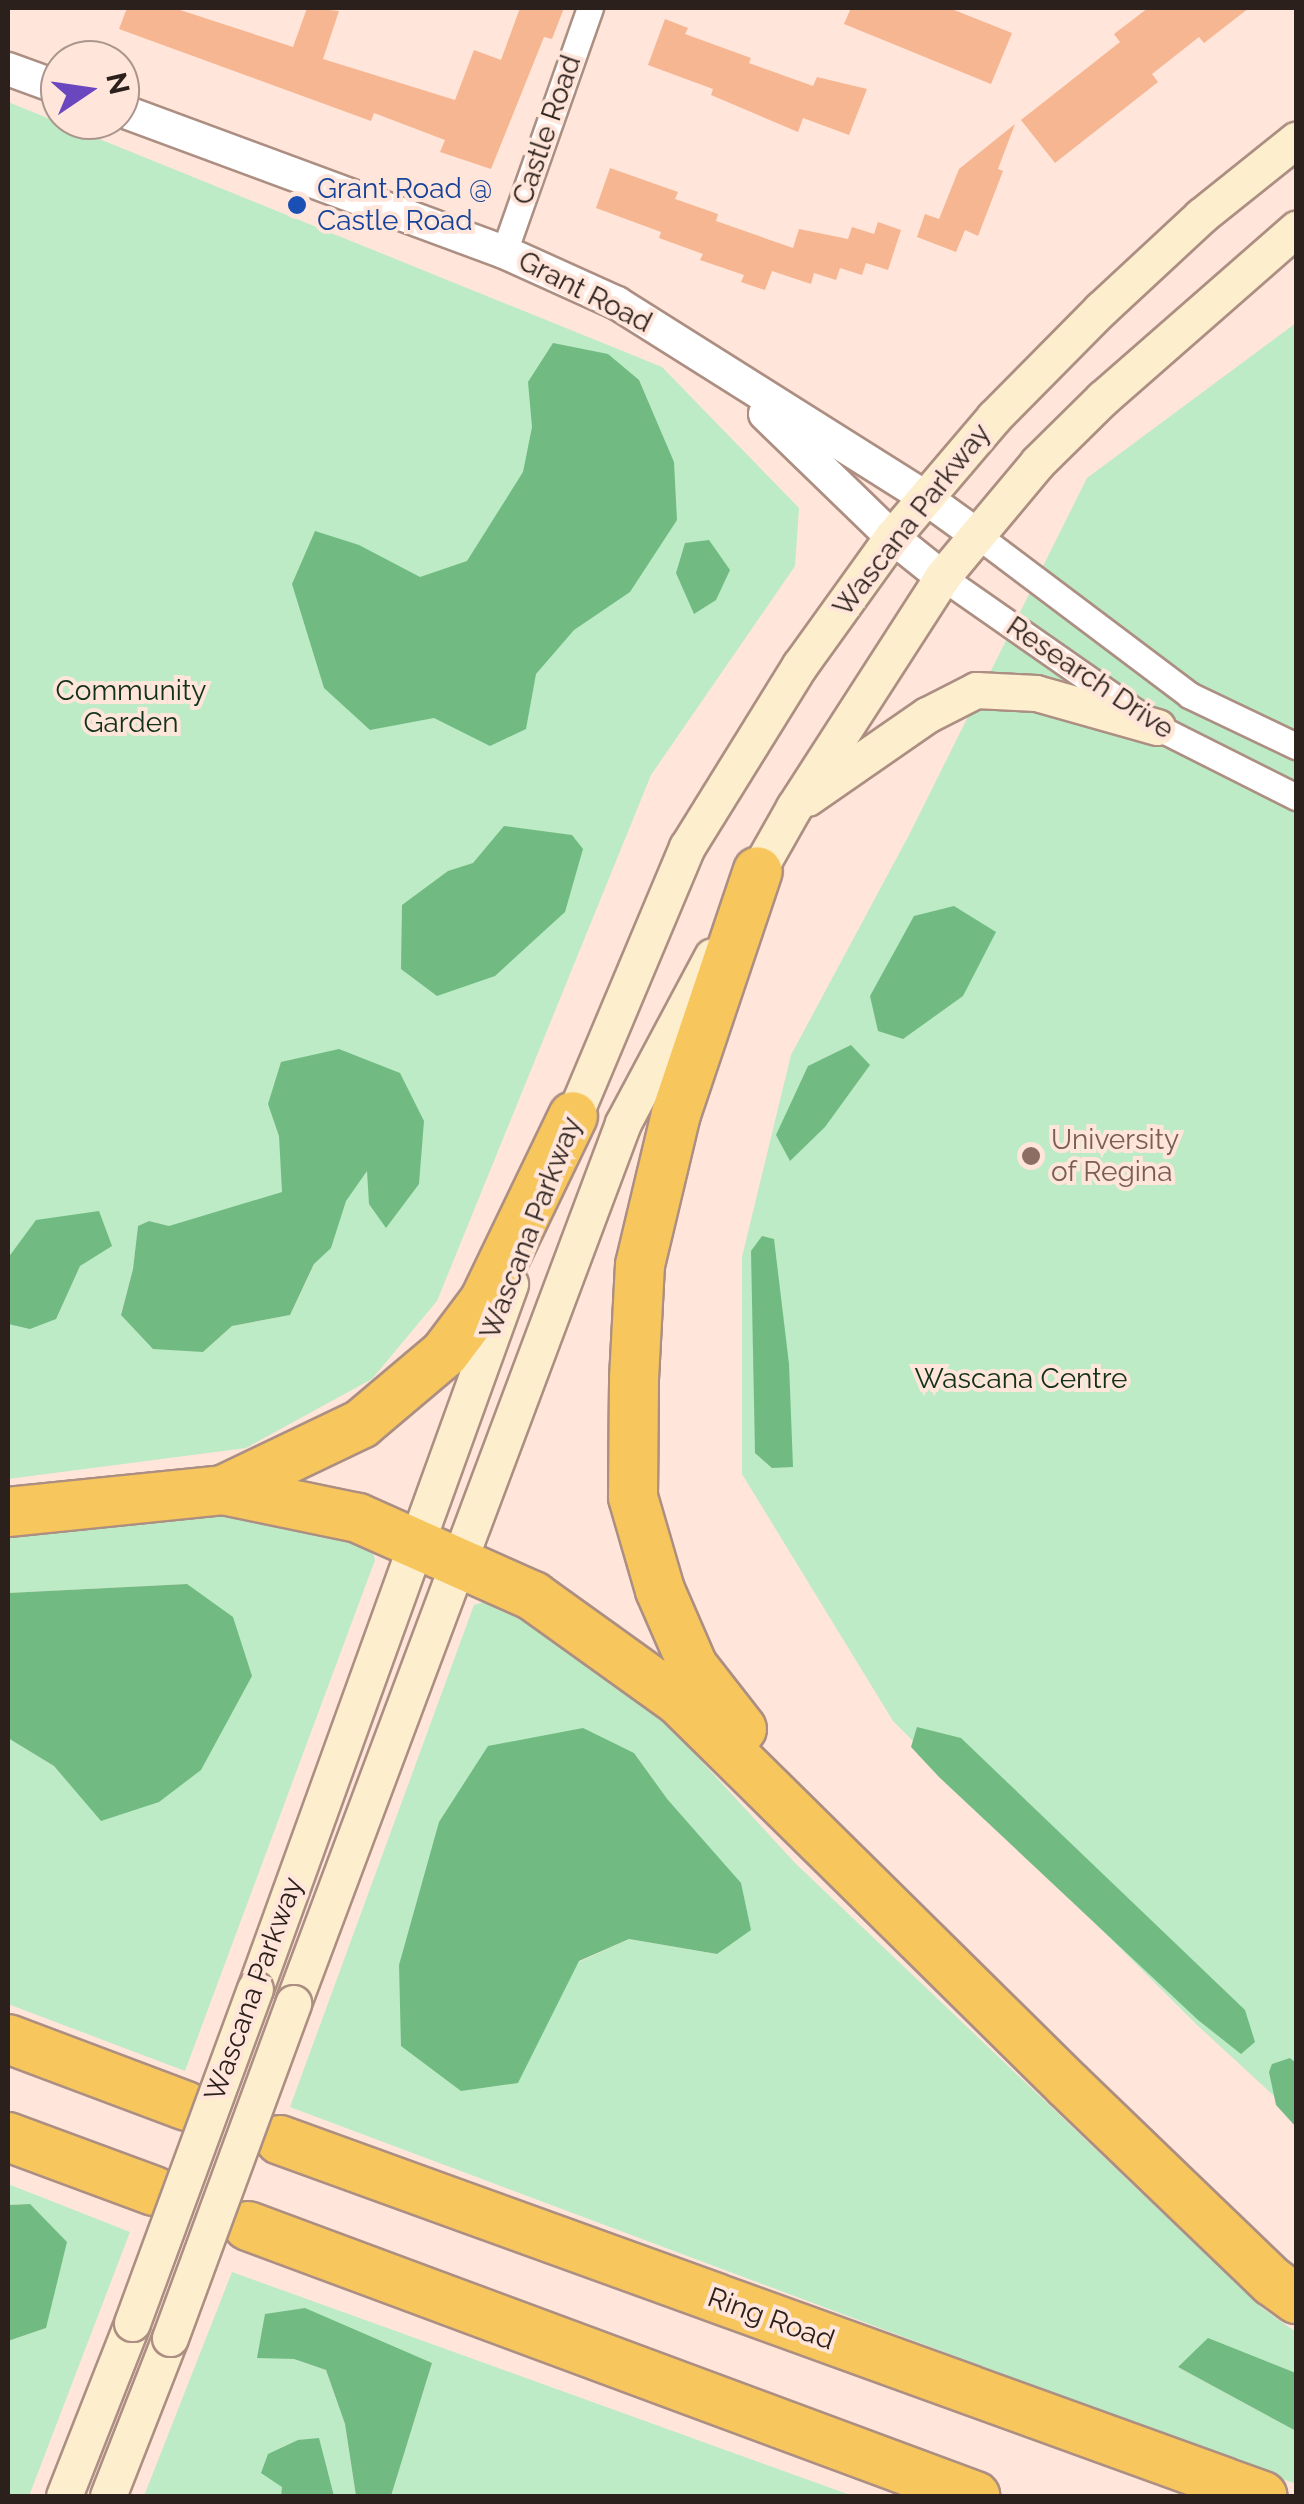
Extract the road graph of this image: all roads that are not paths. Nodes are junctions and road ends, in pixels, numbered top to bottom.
1 (590, 8) edge
2 (8, 69) edge
3 (40, 81) edge
4 (140, 117) edge
5 (1296, 140) edge
6 (1296, 230) edge
7 (504, 252) junction
8 (707, 360) junction
9 (923, 496) junction
10 (976, 535) junction
11 (892, 537) junction
12 (942, 577) junction
13 (1158, 727) junction
14 (1296, 746) edge
15 (1296, 797) edge
16 (794, 807) junction
17 (758, 871) junction
18 (573, 1116) junction
19 (222, 1490) junction
20 (8, 1512) edge
21 (414, 1540) junction
22 (461, 1562) junction
23 (852, 1869) junction
24 (8, 2039) edge
25 (186, 2106) dead end
26 (8, 2136) edge
27 (280, 2140) dead end
28 (154, 2191) dead end
29 (248, 2226) dead end
30 (1296, 2299) edge
31 (64, 2496) edge
32 (108, 2496) edge
33 (974, 2496) edge
34 (1263, 2496) edge

1 - 7 street, Castle Road
2 - 3 street
4 - 7 street, Grant Road
5 - 9 main road, Wascana Parkway
6 - 10 main road, Wascana Parkway
7 - 8 street, Grant Road
8 - 9 street, Grant Road
8 - 11 street, Grant Road
9 - 10 street, Grant Road
9 - 11 main road, Wascana Parkway
10 - 12 main road, Wascana Parkway
10 - 14 street, Research Drive
11 - 12 street, Grant Road
11 - 18 main road, Wascana Parkway
12 - 13 street, Research Drive
12 - 16 main road, Wascana Parkway
13 - 15 street, Research Drive
13 - 16 main road
16 - 17 main road, Wascana Parkway
17 - 22 main road, Wascana Parkway
17 - 23 highway
18 - 19 highway
18 - 21 main road, Wascana Parkway
19 - 20 highway
19 - 21 highway
21 - 22 highway
21 - 31 main road, Wascana Parkway, bridge
22 - 23 highway
22 - 32 main road, Wascana Parkway, bridge
23 - 30 highway
24 - 25 highway
26 - 28 highway
27 - 34 highway, Ring Road
29 - 33 highway

